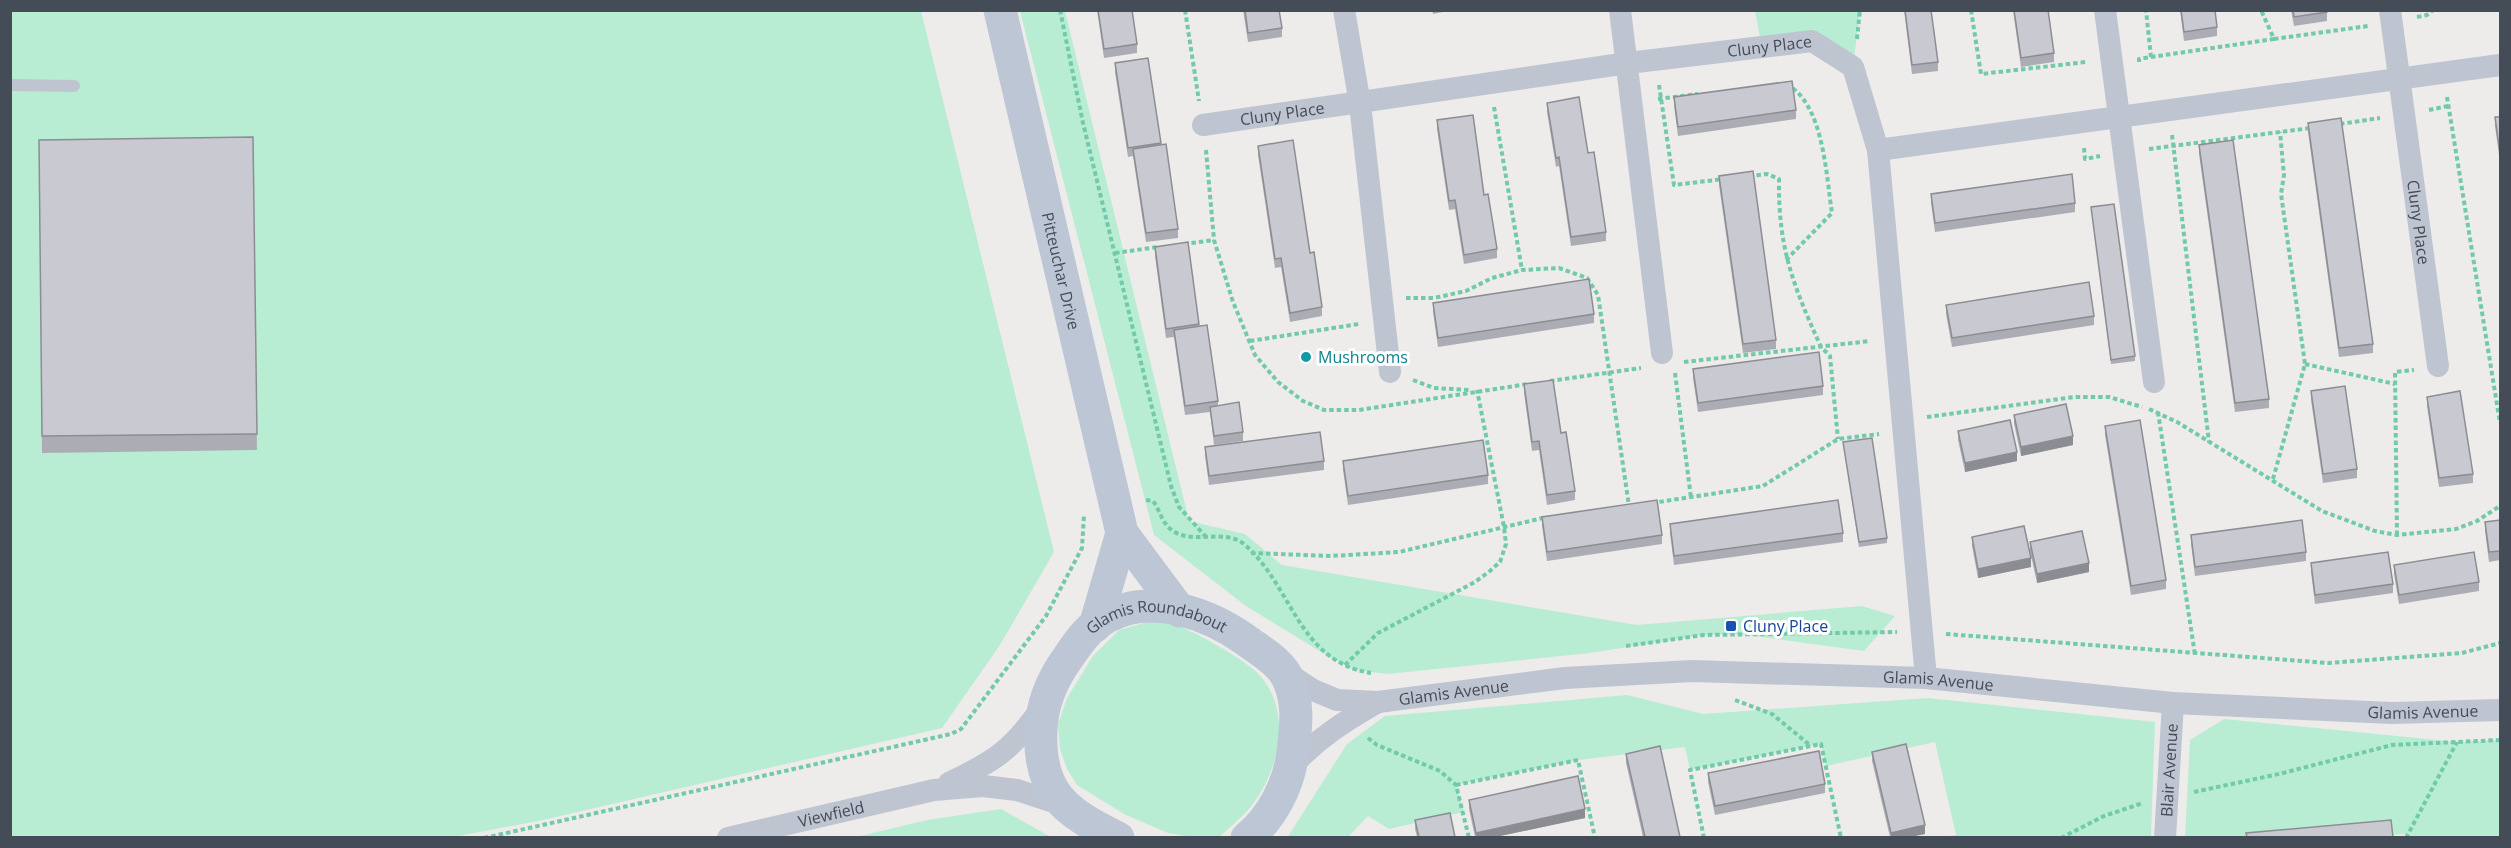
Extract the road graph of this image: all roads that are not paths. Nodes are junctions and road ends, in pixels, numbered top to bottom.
1 (1000, 10) edge
2 (1344, 10) edge
3 (1620, 10) edge
4 (2105, 10) edge
5 (2391, 16) edge
6 (1628, 63) junction
7 (2500, 65) edge
8 (2400, 79) junction
9 (10, 85) edge
10 (74, 86) dead end
11 (1360, 104) junction
12 (2120, 117) junction
13 (1203, 125) road end
14 (1878, 150) junction
15 (1668, 358) road end
16 (2438, 366) road end
17 (1390, 372) road end
18 (2154, 382) dead end
19 (1122, 533) junction
20 (1180, 611) junction
21 (1095, 626) junction
22 (1284, 671) junction
23 (1926, 678) junction
24 (1378, 702) junction
25 (2173, 703) junction
26 (1044, 704) junction
27 (2500, 710) edge
28 (1292, 766) junction
29 (934, 790) junction
30 (1069, 808) junction
31 (728, 837) edge
32 (1118, 837) edge
33 (1249, 837) edge
34 (2165, 837) edge

1 - 19 street, Pitteuchar Drive
2 - 11 street
3 - 6 street
4 - 12 street
5 - 8 street, Cluny Place
6 - 11 street, Cluny Place
6 - 14 street, Cluny Place
6 - 15 street
7 - 8 street
8 - 12 street
8 - 16 street, Cluny Place
9 - 10 lane
11 - 13 street, Cluny Place
11 - 17 street
12 - 14 street
12 - 18 street
14 - 23 street, Cluny Place
19 - 20 street, Pitteuchar Drive
19 - 21 street, Pitteuchar Drive
20 - 21 street, Glamis Roundabout
20 - 22 street, Glamis Roundabout
21 - 26 street, Glamis Roundabout
22 - 24 street, Glamis Avenue
22 - 28 street
23 - 24 street, Glamis Avenue
23 - 25 street, Glamis Avenue
24 - 28 street, Glamis Avenue
25 - 27 street, Glamis Avenue
25 - 34 street, Blair Avenue
26 - 29 street, Viewfield
26 - 30 street, Glamis Roundabout
28 - 33 street
29 - 30 street, Viewfield
29 - 31 street, Viewfield
30 - 32 street, Glamis Roundabout

